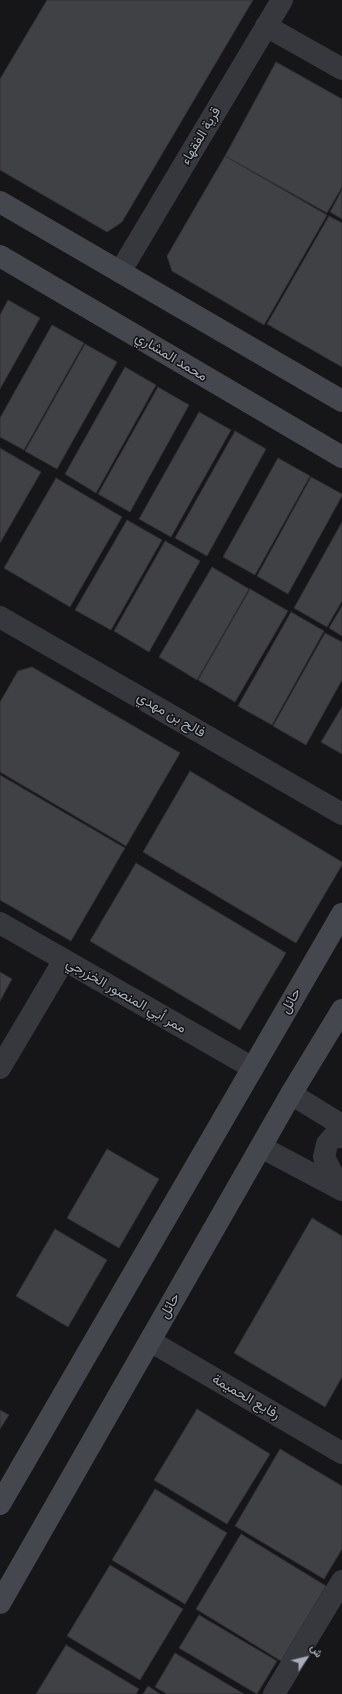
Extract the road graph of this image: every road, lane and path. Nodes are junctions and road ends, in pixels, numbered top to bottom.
1 (282, 0) edge
2 (266, 26) junction
3 (342, 69) edge
4 (0, 202) edge
5 (0, 256) edge
6 (120, 272) junction
7 (342, 401) edge
8 (342, 457) edge
9 (0, 617) edge
10 (342, 814) edge
11 (342, 914) edge
12 (0, 923) edge
13 (64, 960) junction
14 (342, 1010) edge
15 (0, 1068) edge
16 (253, 1068) junction
17 (291, 1094) junction
18 (342, 1125) edge
19 (342, 1137) edge
20 (261, 1147) junction
21 (341, 1190) edge
22 (150, 1341) junction
23 (342, 1453) edge
24 (0, 1504) edge
25 (342, 1581) edge
26 (0, 1603) edge
27 (274, 1694) edge

1 - 2 street, قرية الفقهاء
2 - 3 street
2 - 6 street, قرية الفقهاء
4 - 6 street
5 - 8 street, محمد المشاري
6 - 7 street
9 - 10 street, فالح بن مهدي
11 - 16 street, حائل
12 - 13 street, ممر أبي المنصور الخزرجي
13 - 15 street
13 - 16 street, ممر أبي المنصور الخزرجي
14 - 17 street, حائل
16 - 24 street, حائل
17 - 18 street
17 - 20 street, حائل
19 - 21 street
20 - 21 street
20 - 22 street, حائل
22 - 23 street, رفايع الحميمة
22 - 26 street, حائل
25 - 27 street

